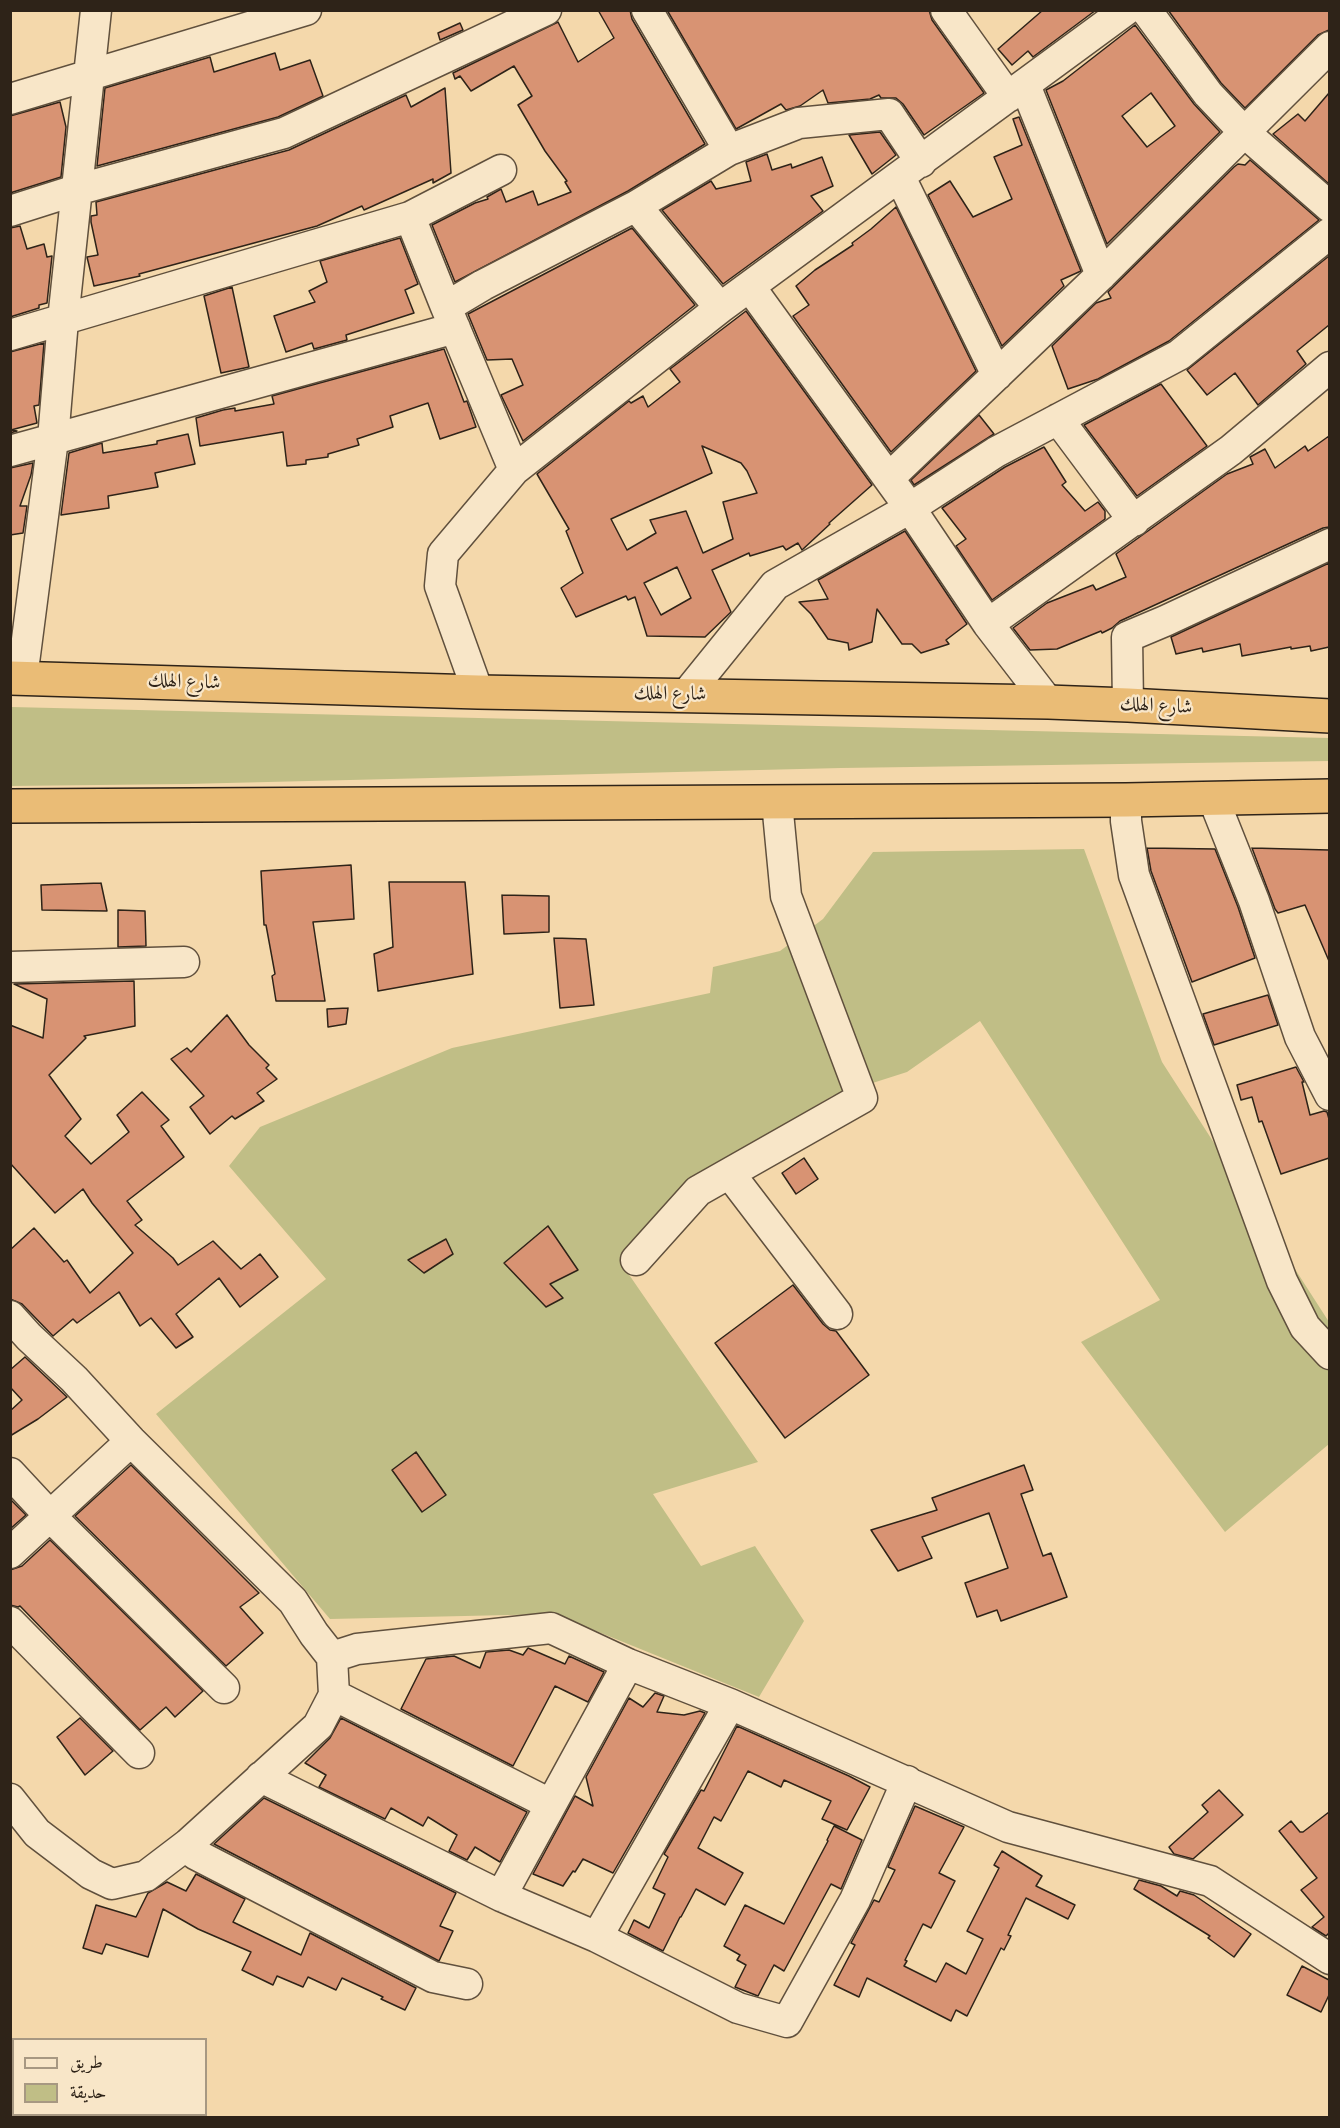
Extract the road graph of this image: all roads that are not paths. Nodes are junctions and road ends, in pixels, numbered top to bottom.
1 (96, 10) edge
2 (306, 10) edge
3 (546, 10) edge
4 (647, 10) edge
5 (946, 10) edge
6 (1126, 10) edge
7 (1146, 10) edge
8 (1329, 47) edge
9 (89, 76) junction
10 (1017, 91) junction
11 (10, 99) edge
12 (1244, 132) junction
13 (729, 150) junction
14 (910, 169) junction
15 (501, 170) dead end
16 (76, 190) junction
17 (636, 206) junction
18 (10, 211) edge
19 (410, 217) junction
20 (1329, 228) edge
21 (1101, 275) junction
22 (750, 287) junction
23 (720, 308) junction
24 (450, 318) junction
25 (63, 320) junction
26 (10, 335) edge
27 (1329, 366) edge
28 (997, 375) junction
29 (1058, 419) junction
30 (53, 439) junction
31 (10, 451) edge
32 (514, 471) junction
33 (889, 478) junction
34 (910, 508) junction
35 (1134, 521) junction
36 (1329, 544) edge
37 (988, 624) junction
38 (16, 678) edge
39 (478, 692) junction
40 (686, 695) junction
41 (1048, 702) junction
42 (1128, 705) junction
43 (1329, 716) edge
44 (1329, 796) edge
45 (1213, 798) junction
46 (1126, 800) junction
47 (777, 802) junction
48 (11, 806) edge
49 (10, 820) edge
50 (184, 962) dead end
51 (10, 967) edge
52 (1329, 1095) edge
53 (730, 1174) junction
54 (636, 1260) dead end
55 (837, 1314) dead end
56 (10, 1316) edge
57 (1329, 1354) edge
58 (131, 1441) junction
59 (10, 1473) edge
60 (50, 1516) junction
61 (10, 1553) edge
62 (10, 1622) edge
63 (332, 1657) junction
64 (628, 1664) junction
65 (224, 1688) dead end
66 (334, 1695) junction
67 (730, 1704) junction
68 (139, 1753) dead end
69 (261, 1777) junction
70 (908, 1782) junction
71 (10, 1799) edge
72 (550, 1804) junction
73 (188, 1844) junction
74 (501, 1896) junction
75 (597, 1937) junction
76 (1329, 1959) edge
77 (467, 1984) dead end

1 - 9 street
2 - 9 street
3 - 16 street
4 - 13 street
5 - 10 street
6 - 10 street
7 - 12 street
8 - 12 street
9 - 11 street
9 - 16 street
10 - 14 street
10 - 21 street
12 - 20 street
12 - 21 street
13 - 14 street
13 - 17 street
14 - 22 street
14 - 28 street
15 - 19 street
16 - 18 street
16 - 25 street
17 - 23 street
17 - 24 street
19 - 24 street
19 - 25 street
20 - 29 street
21 - 28 street
22 - 23 street
22 - 33 street
23 - 32 street
24 - 30 street
24 - 32 street
25 - 26 street
25 - 30 street
27 - 35 street
28 - 33 street
29 - 34 street
29 - 35 street
30 - 31 street
30 - 38 street
32 - 39 street
33 - 34 street
34 - 37 street
34 - 40 street
35 - 37 street
36 - 42 street
37 - 41 street
38 - 39 highway, شارع الهلك
39 - 40 highway, شارع الهلك
40 - 41 highway, شارع الهلك
41 - 42 highway, شارع الهلك
42 - 43 highway, شارع الهلك
44 - 45 highway
45 - 46 highway
45 - 52 street
46 - 47 highway
46 - 57 street
47 - 48 highway
47 - 53 street
48 - 49 street
50 - 51 street
53 - 54 street
53 - 55 street
56 - 58 street
58 - 60 street
58 - 63 street
59 - 60 street
60 - 61 street
60 - 65 street
62 - 68 street
63 - 64 street
63 - 66 street
64 - 67 street
64 - 72 street
66 - 69 street
66 - 72 street
67 - 70 street
67 - 75 street
69 - 73 street
69 - 74 street
70 - 75 street
70 - 76 street
71 - 73 street
72 - 74 street
73 - 77 street
74 - 75 street

